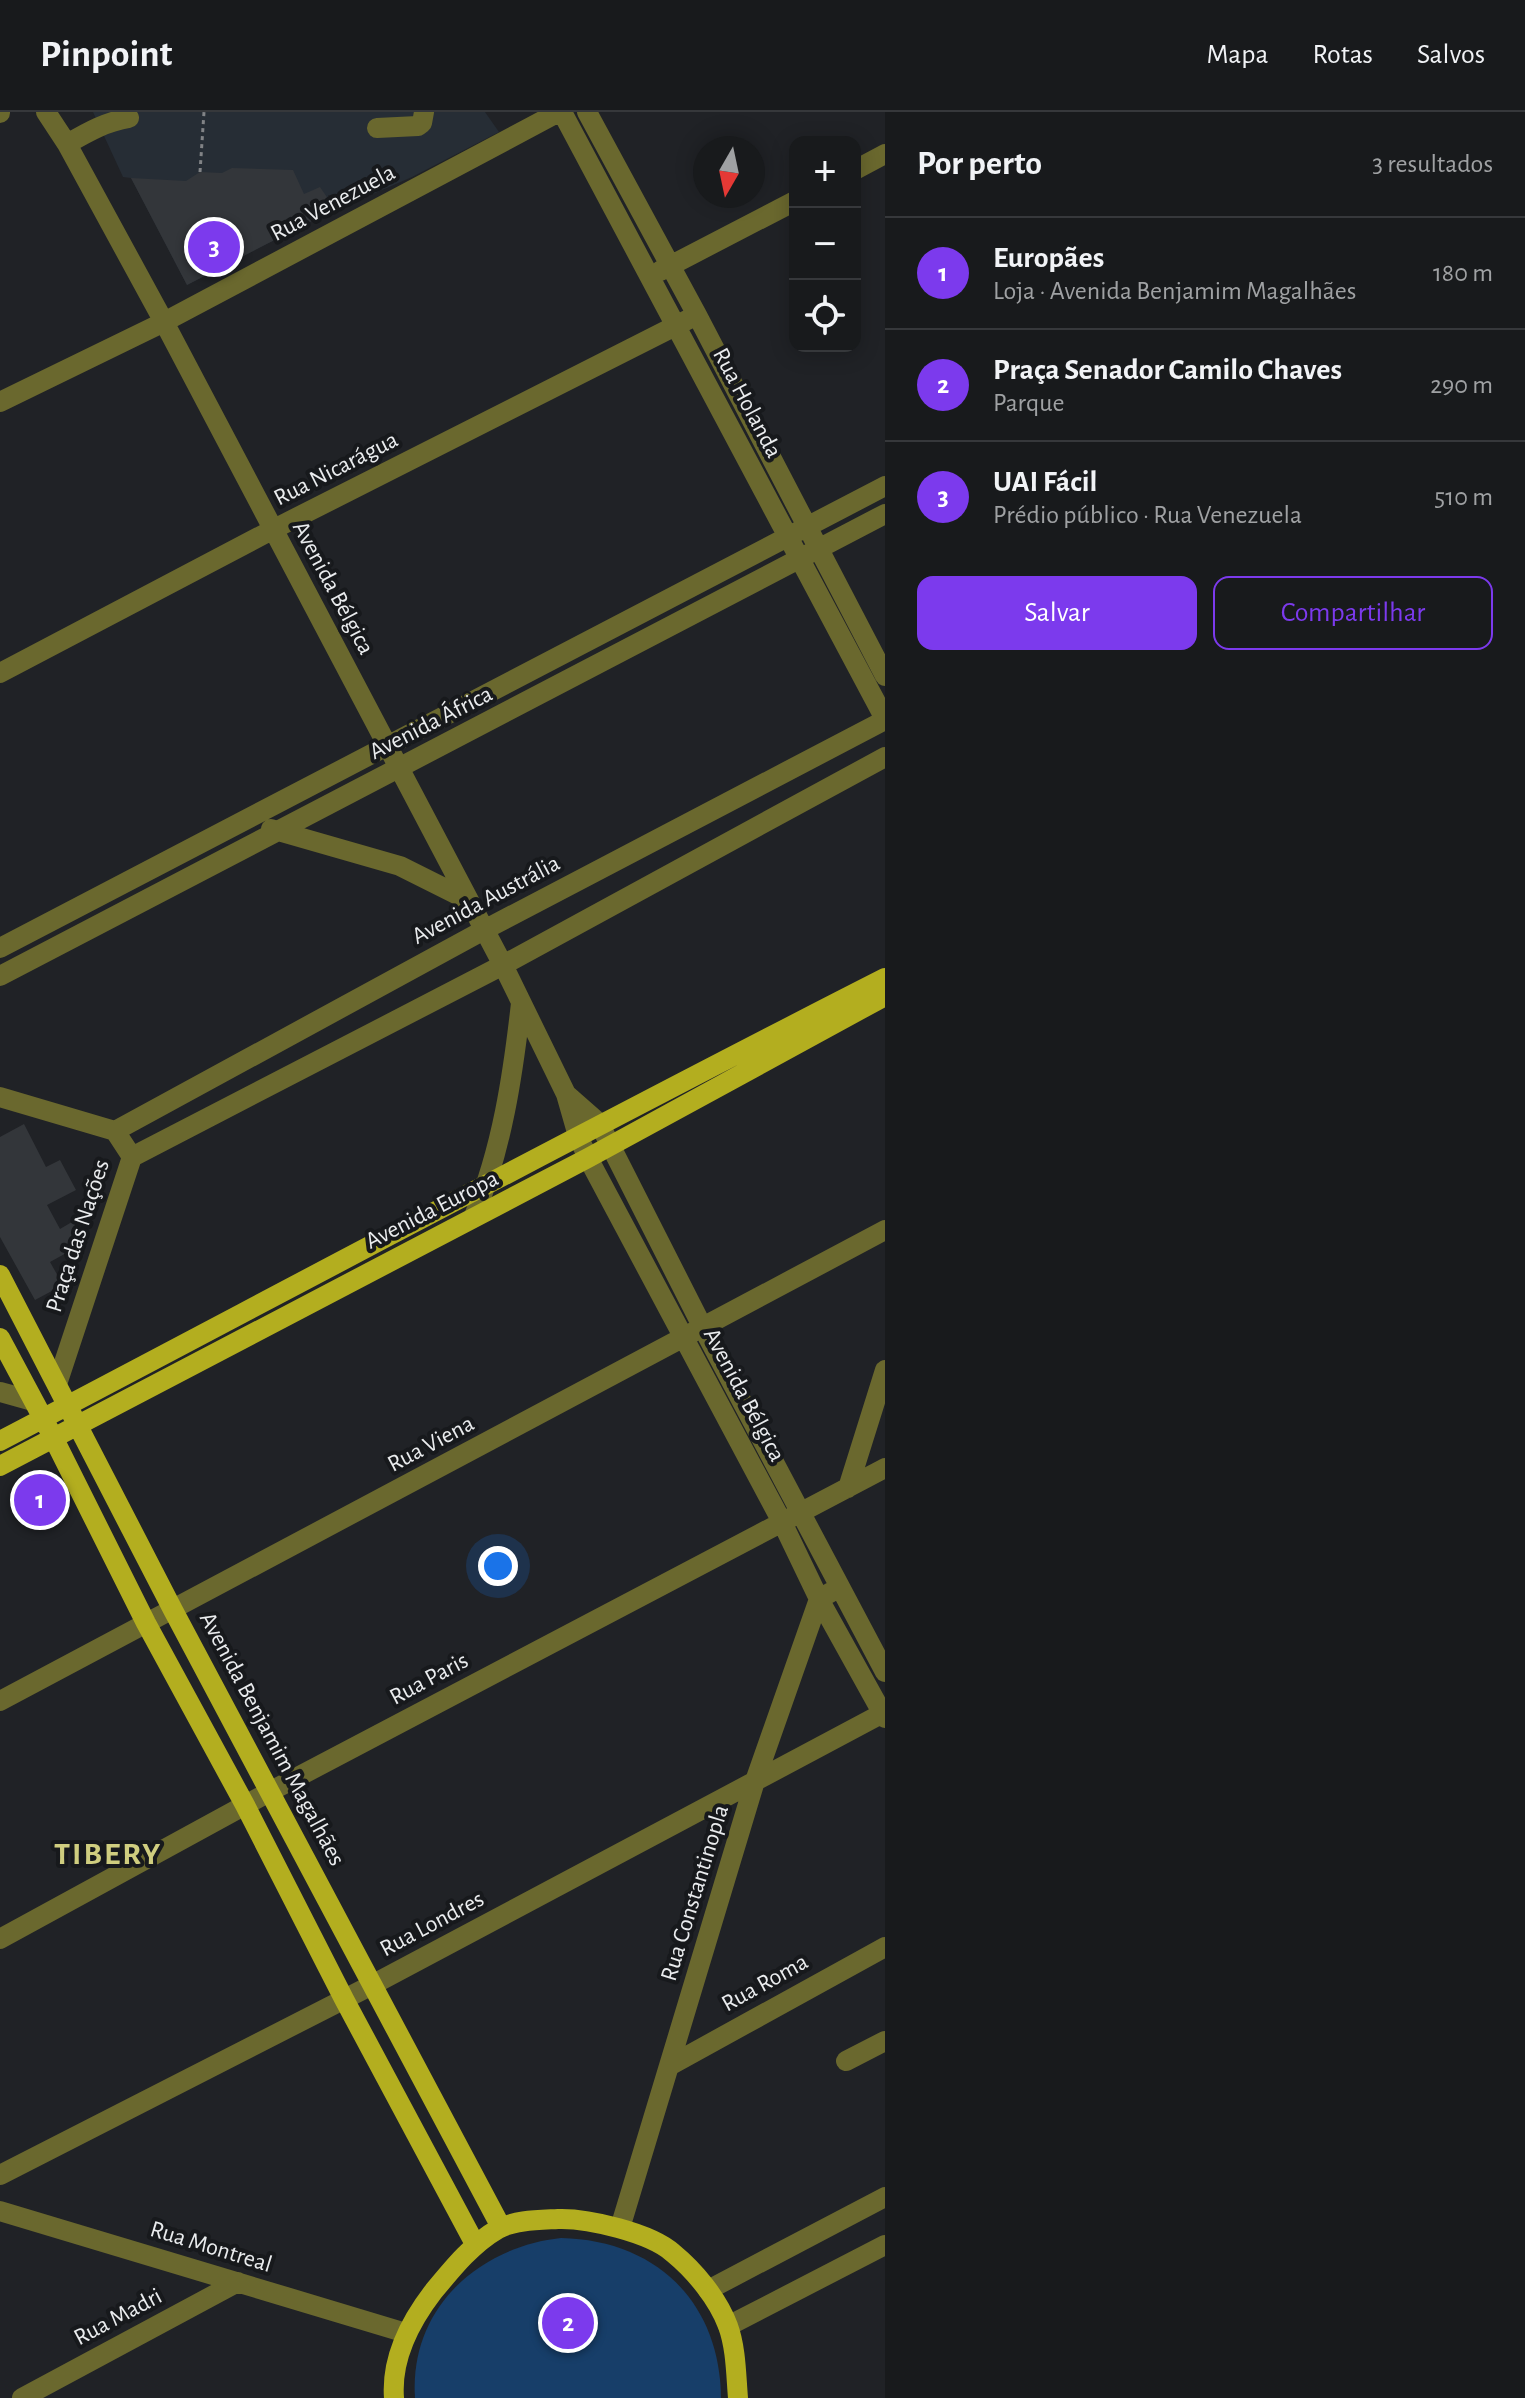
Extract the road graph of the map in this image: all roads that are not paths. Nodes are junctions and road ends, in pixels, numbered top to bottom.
1 (46, 112) edge
2 (424, 112) edge
3 (560, 112) edge
4 (587, 112) edge
5 (129, 118) dead end
6 (377, 128) dead end
7 (67, 144) junction
8 (885, 154) edge
9 (861, 167) edge
10 (789, 204) edge
11 (670, 266) junction
12 (650, 277) junction
13 (697, 315) junction
14 (164, 322) junction
15 (677, 326) junction
16 (0, 402) edge
17 (885, 486) edge
18 (885, 514) edge
19 (807, 528) junction
20 (272, 530) junction
21 (788, 537) junction
22 (819, 549) junction
23 (801, 559) junction
24 (0, 673) edge
25 (885, 676) edge
26 (885, 720) edge
27 (388, 745) junction
28 (885, 757) edge
29 (399, 768) junction
30 (242, 822) junction
31 (277, 831) junction
32 (119, 886) junction
33 (466, 899) junction
34 (131, 907) junction
35 (484, 930) junction
36 (0, 948) edge
37 (503, 965) junction
38 (0, 976) edge
39 (885, 978) edge
40 (885, 996) edge
41 (521, 1003) junction
42 (566, 1094) junction
43 (0, 1097) edge
44 (599, 1123) junction
45 (115, 1131) junction
46 (578, 1136) junction
47 (611, 1146) junction
48 (132, 1157) junction
49 (588, 1158) junction
50 (487, 1187) junction
51 (474, 1216) junction
52 (885, 1230) edge
53 (0, 1276) edge
54 (703, 1328) junction
55 (0, 1338) edge
56 (684, 1339) junction
57 (885, 1370) edge
58 (57, 1384) junction
59 (0, 1392) edge
60 (68, 1405) junction
61 (38, 1410) junction
62 (79, 1423) junction
63 (53, 1437) junction
64 (0, 1441) edge
65 (0, 1466) edge
66 (885, 1468) edge
67 (848, 1488) junction
68 (801, 1510) junction
69 (782, 1522) junction
70 (840, 1587) junction
71 (819, 1599) junction
72 (173, 1610) junction
73 (146, 1623) junction
74 (885, 1672) edge
75 (0, 1701) edge
76 (884, 1715) edge
77 (755, 1781) junction
78 (271, 1791) junction
79 (245, 1805) junction
80 (0, 1939) edge
81 (885, 1947) edge
82 (372, 1985) junction
83 (344, 1999) junction
84 (885, 2041) edge
85 (846, 2061) dead end
86 (671, 2065) junction
87 (0, 2175) edge
88 (885, 2197) edge
89 (0, 2211) edge
90 (501, 2227) junction
91 (620, 2228) junction
92 (475, 2244) junction
93 (885, 2245) edge
94 (238, 2282) junction
95 (708, 2290) junction
96 (728, 2326) junction
97 (406, 2333) junction
98 (22, 2398) edge
99 (394, 2398) edge
100 (738, 2398) edge

1 - 7 street, Avenida Bélgica
2 - 6 street
3 - 12 street, Rua Holanda
3 - 14 street, Rua Venezuela
4 - 11 street, Rua Holanda
5 - 7 street
7 - 14 street, Avenida Bélgica
8 - 9 street
10 - 11 street
11 - 12 street
11 - 13 street, Rua Holanda
12 - 15 street, Rua Holanda
13 - 15 street, Rua Nicarágua
13 - 19 street, Rua Holanda
14 - 16 street, Rua Venezuela
14 - 20 street, Avenida Bélgica
15 - 20 street, Rua Nicarágua
15 - 21 street, Rua Holanda
17 - 19 street, Avenida África
18 - 22 street, Avenida África
19 - 21 street, Avenida África
19 - 22 street, Rua Holanda
20 - 24 street, Rua Nicarágua
20 - 27 street, Avenida Bélgica
21 - 23 street, Rua Holanda
21 - 27 street, Avenida África
22 - 23 street, Avenida África
22 - 25 street, Rua Holanda
23 - 26 street, Rua Holanda
23 - 29 street, Avenida África
26 - 35 street, Avenida Austrália
27 - 29 street, Avenida Bélgica
27 - 30 street, Avenida África
28 - 37 street
29 - 31 street, Avenida África
29 - 33 street, Avenida Bélgica
30 - 31 street
30 - 32 street, Avenida África
31 - 33 street
31 - 34 street, Avenida África
32 - 34 street
32 - 36 street, Avenida África
33 - 35 street, Avenida Bélgica
34 - 38 street, Avenida África
35 - 37 street, Avenida Bélgica
35 - 45 street, Avenida Austrália
37 - 41 street, Avenida Bélgica
37 - 48 street
39 - 44 main road, Avenida Europa
40 - 47 main road, Avenida Europa
41 - 42 street, Avenida Bélgica
41 - 50 street
42 - 44 street, Avenida Bélgica
42 - 46 street, Avenida Bélgica
43 - 45 street, Praça das Nações
44 - 46 main road, Avenida Europa
44 - 47 street, Avenida Bélgica
45 - 48 street, Praça das Nações
46 - 49 street, Avenida Bélgica
46 - 50 main road, Avenida Europa
47 - 49 main road, Avenida Europa
47 - 54 street, Avenida Bélgica
48 - 58 street, Praça das Nações
49 - 51 main road, Avenida Europa
49 - 56 street, Avenida Bélgica
50 - 51 street
50 - 60 main road, Avenida Europa
51 - 62 main road, Avenida Europa
52 - 54 street, Rua Viena
53 - 58 main road, Avenida Benjamim Magalhães
54 - 56 street, Rua Viena
54 - 68 street, Avenida Bélgica
55 - 61 main road
56 - 69 street, Avenida Bélgica
56 - 72 street, Rua Viena
57 - 67 street
58 - 60 main road, Avenida Benjamim Magalhães
59 - 61 street
60 - 61 main road, Avenida Europa
60 - 62 main road, Avenida Benjamim Magalhães
61 - 63 main road
61 - 64 main road, Avenida Europa
62 - 63 main road, Avenida Europa
62 - 72 main road, Avenida Benjamim Magalhães
63 - 65 main road, Avenida Europa
63 - 73 main road
66 - 67 street, Rua Paris
67 - 68 street, Rua Paris
68 - 69 street, Rua Paris
68 - 70 street, Avenida Bélgica
69 - 71 street, Avenida Bélgica
69 - 78 street, Rua Paris
70 - 71 street
70 - 74 street, Avenida Bélgica
71 - 76 street, Avenida Bélgica
71 - 77 street, Rua Constantinopla
72 - 73 street, Rua Viena
72 - 78 main road, Avenida Benjamim Magalhães
73 - 75 street, Rua Viena
73 - 79 main road
76 - 77 street, Rua Londres
77 - 82 street, Rua Londres
77 - 86 street, Rua Constantinopla
78 - 79 street, Rua Paris
78 - 82 main road, Avenida Benjamim Magalhães
79 - 80 street, Rua Paris
79 - 83 main road
81 - 86 street, Rua Roma
82 - 83 street, Rua Londres
82 - 90 main road, Avenida Benjamim Magalhães
83 - 87 street, Rua Londres
83 - 92 main road
84 - 85 street
86 - 91 street, Rua Constantinopla
88 - 95 street
89 - 94 street, Rua Montreal
90 - 91 main road
90 - 92 main road
91 - 95 main road
92 - 97 main road
93 - 96 street
94 - 97 street, Rua Montreal
94 - 98 street, Rua Madri
95 - 96 main road
96 - 100 main road
97 - 99 main road

